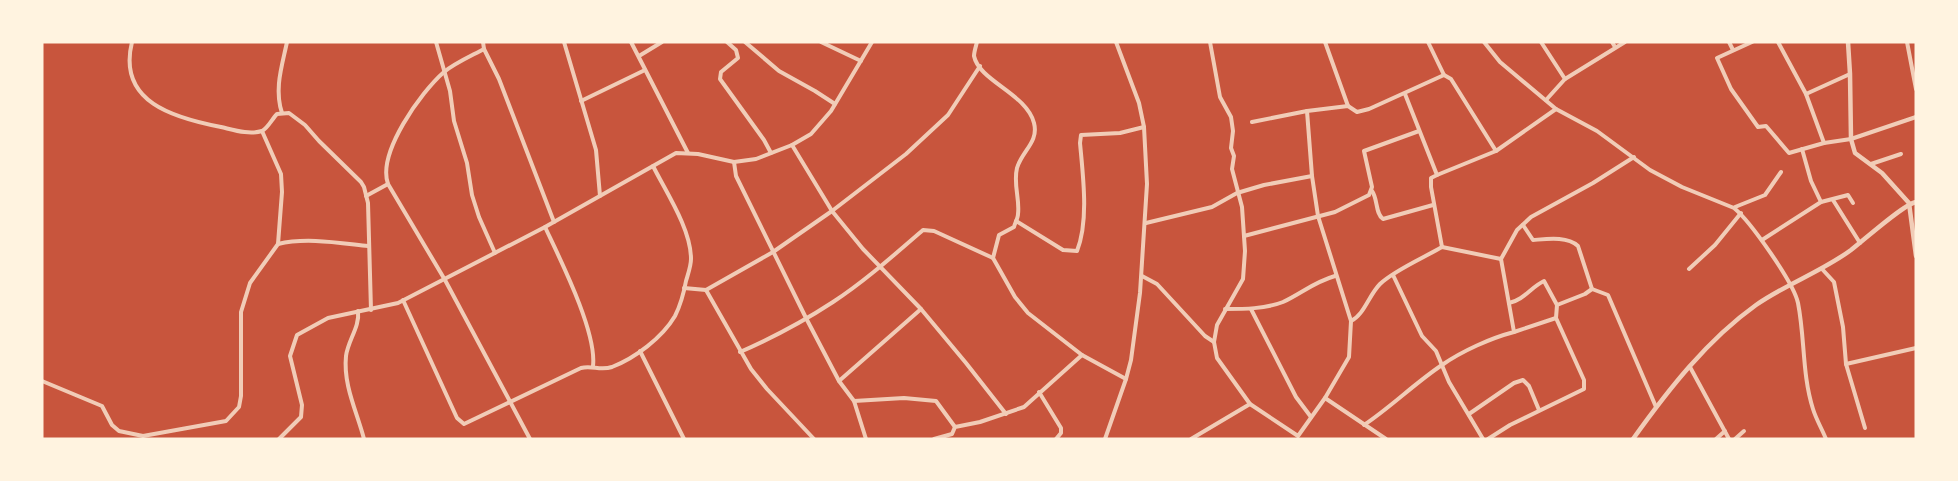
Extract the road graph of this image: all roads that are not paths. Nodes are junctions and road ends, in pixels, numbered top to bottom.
1 (132, 42) edge
2 (287, 42) edge
3 (436, 42) edge
4 (483, 42) edge
5 (564, 42) edge
6 (631, 42) edge
7 (662, 42) edge
8 (726, 42) edge
9 (746, 42) edge
10 (821, 42) edge
11 (872, 42) edge
12 (977, 42) edge
13 (1116, 42) edge
14 (1210, 42) edge
15 (1325, 42) edge
16 (1428, 42) edge
17 (1484, 42) edge
18 (1541, 42) edge
19 (1612, 42) edge
20 (1625, 42) edge
21 (1729, 42) edge
22 (1752, 42) edge
23 (1778, 42) edge
24 (1848, 42) edge
25 (1907, 42) edge
26 (1615, 48) junction
27 (484, 49) junction
28 (1732, 50) junction
29 (639, 56) junction
30 (861, 61) junction
31 (980, 66) junction
32 (645, 70) junction
33 (444, 71) junction
34 (1444, 75) junction
35 (1850, 75) junction
36 (1565, 79) junction
37 (1916, 87) edge
38 (1405, 94) junction
39 (1806, 94) junction
40 (1546, 100) junction
41 (581, 101) junction
42 (835, 104) junction
43 (1348, 106) junction
44 (1556, 109) junction
45 (1307, 111) junction
46 (282, 113) junction
47 (1916, 117) edge
48 (1252, 122) dead end
49 (1144, 127) junction
50 (262, 130) junction
51 (1419, 131) junction
52 (1851, 139) junction
53 (1824, 143) junction
54 (792, 145) junction
55 (1802, 149) junction
56 (1496, 152) junction
57 (688, 153) junction
58 (771, 153) junction
59 (1901, 154) dead end
60 (1634, 157) junction
61 (734, 162) junction
62 (1871, 164) junction
63 (653, 166) junction
64 (1781, 172) dead end
65 (1437, 175) junction
66 (1312, 176) junction
67 (388, 184) junction
68 (1371, 191) junction
69 (1238, 193) junction
70 (366, 196) junction
71 (600, 196) junction
72 (1833, 200) junction
73 (1821, 202) junction
74 (1916, 202) edge
75 (1853, 203) dead end
76 (1909, 203) junction
77 (1433, 204) junction
78 (1734, 208) junction
79 (832, 211) junction
80 (1741, 213) junction
81 (1318, 216) junction
82 (1016, 221) junction
83 (554, 222) junction
84 (1146, 223) junction
85 (1523, 225) junction
86 (544, 227) junction
87 (1244, 236) junction
88 (1762, 240) junction
89 (1860, 243) junction
90 (278, 244) junction
91 (368, 246) junction
92 (1442, 247) junction
93 (773, 252) junction
94 (495, 253) junction
95 (1916, 256) edge
96 (993, 258) junction
97 (1501, 259) junction
98 (880, 266) junction
99 (1689, 269) dead end
100 (1822, 269) junction
101 (1393, 275) junction
102 (1142, 276) junction
103 (1335, 276) junction
104 (445, 280) junction
105 (1790, 284) junction
106 (684, 288) junction
107 (1592, 289) junction
108 (706, 290) junction
109 (403, 300) junction
110 (1509, 303) junction
111 (1557, 305) junction
112 (921, 309) junction
113 (1225, 309) junction
114 (1251, 309) junction
115 (371, 310) junction
116 (358, 311) junction
117 (806, 318) junction
118 (1556, 318) junction
119 (1351, 321) junction
120 (1514, 332) junction
121 (1214, 342) junction
122 (1916, 348) edge
123 (639, 351) junction
124 (740, 352) junction
125 (1082, 355) junction
126 (1846, 363) junction
127 (1443, 364) junction
128 (593, 366) junction
129 (1690, 367) junction
130 (1126, 379) junction
131 (42, 381) edge
132 (839, 381) junction
133 (1039, 392) junction
134 (1325, 398) junction
135 (854, 401) junction
136 (509, 402) junction
137 (1250, 404) junction
138 (1656, 407) junction
139 (1539, 410) junction
140 (1006, 414) junction
141 (1469, 414) junction
142 (1311, 417) junction
143 (1364, 425) junction
144 (955, 427) junction
145 (1865, 428) dead end
146 (1725, 430) junction
147 (1744, 431) dead end
148 (953, 436) edge
149 (1298, 436) junction
150 (149, 437) edge
151 (864, 438) edge
152 (279, 439) edge
153 (364, 439) edge
154 (530, 439) edge
155 (684, 439) edge
156 (814, 439) edge
157 (934, 439) edge
158 (1056, 439) edge
159 (1105, 439) edge
160 (1191, 439) edge
161 (1303, 439) edge
162 (1386, 439) edge
163 (1483, 439) edge
164 (1488, 439) edge
165 (1633, 439) edge
166 (1716, 439) edge
167 (1729, 439) edge
168 (1735, 439) edge
169 (1826, 439) edge

1 - 50 street
2 - 46 street
3 - 33 street
4 - 27 street
5 - 41 street
6 - 29 street
7 - 29 street
8 - 58 street
9 - 42 street
10 - 30 street
11 - 30 street
12 - 31 street
13 - 49 street
14 - 69 street
15 - 43 street
16 - 34 street
17 - 40 street
18 - 36 street
19 - 26 street
20 - 26 street
21 - 28 street
22 - 28 street
23 - 39 street
24 - 35 street
25 - 37 street
26 - 36 street
27 - 33 street
27 - 83 street
28 - 55 street
29 - 32 street
30 - 42 street
31 - 79 street
31 - 82 street
32 - 41 street
32 - 57 street
33 - 67 street
33 - 94 street
34 - 38 street
34 - 56 street
35 - 39 street
35 - 52 street
36 - 40 street
38 - 43 street
38 - 51 street
39 - 53 street
40 - 44 street
41 - 71 street
42 - 54 street
43 - 45 street
44 - 56 street
44 - 60 street
45 - 48 street
45 - 66 street
46 - 50 street
46 - 70 street
47 - 52 street
49 - 82 street
49 - 84 street
50 - 90 street
51 - 65 street
51 - 68 street
52 - 53 street
52 - 62 street
53 - 55 street
54 - 58 street
54 - 79 street
55 - 73 street
56 - 65 street
57 - 61 street
57 - 63 street
58 - 61 street
59 - 62 street
60 - 78 street
60 - 85 street
61 - 93 street
62 - 76 street
63 - 71 street
63 - 106 street
64 - 78 street
65 - 77 street
66 - 69 street
66 - 81 street
67 - 70 street
67 - 104 street
68 - 77 street
68 - 81 street
69 - 84 street
69 - 87 street
70 - 91 street
71 - 83 street
72 - 73 street
72 - 75 street
72 - 89 street
73 - 88 street
74 - 76 street
76 - 89 street
76 - 95 street
77 - 92 street
78 - 80 street
79 - 93 street
79 - 98 street
80 - 88 street
80 - 99 street
81 - 87 street
81 - 103 street
82 - 96 street
83 - 86 street
84 - 102 street
85 - 97 street
85 - 107 street
86 - 94 street
86 - 128 street
87 - 113 street
88 - 105 street
89 - 100 street
90 - 91 street
90 - 150 street
91 - 115 street
92 - 97 street
92 - 101 street
93 - 108 street
93 - 117 street
94 - 104 street
96 - 98 street
96 - 125 street
97 - 110 street
98 - 112 street
98 - 117 street
100 - 105 street
100 - 126 street
101 - 119 street
101 - 127 street
102 - 121 street
102 - 130 street
103 - 114 street
103 - 119 street
104 - 109 street
104 - 136 street
105 - 129 street
105 - 169 street
106 - 108 street
106 - 123 street
107 - 111 street
107 - 138 street
108 - 124 street
109 - 115 street
109 - 136 street
110 - 111 street
110 - 120 street
111 - 118 street
112 - 132 street
112 - 140 street
113 - 114 street
113 - 121 street
114 - 142 street
115 - 116 street
116 - 152 street
116 - 153 street
117 - 124 street
117 - 132 street
118 - 120 street
118 - 139 street
119 - 134 street
120 - 127 street
121 - 137 street
122 - 126 street
123 - 128 street
123 - 155 street
124 - 156 street
125 - 130 street
125 - 133 street
126 - 145 street
127 - 141 street
127 - 143 street
128 - 136 street
129 - 138 street
129 - 146 street
130 - 159 street
131 - 150 street
132 - 135 street
133 - 140 street
133 - 158 street
134 - 142 street
134 - 143 street
135 - 144 street
135 - 151 street
136 - 154 street
137 - 149 street
137 - 160 street
138 - 165 street
139 - 141 street
139 - 164 street
140 - 144 street
141 - 163 street
142 - 149 street
143 - 162 street
144 - 148 street
146 - 166 street
146 - 167 street
147 - 168 street
148 - 157 street
149 - 161 street

